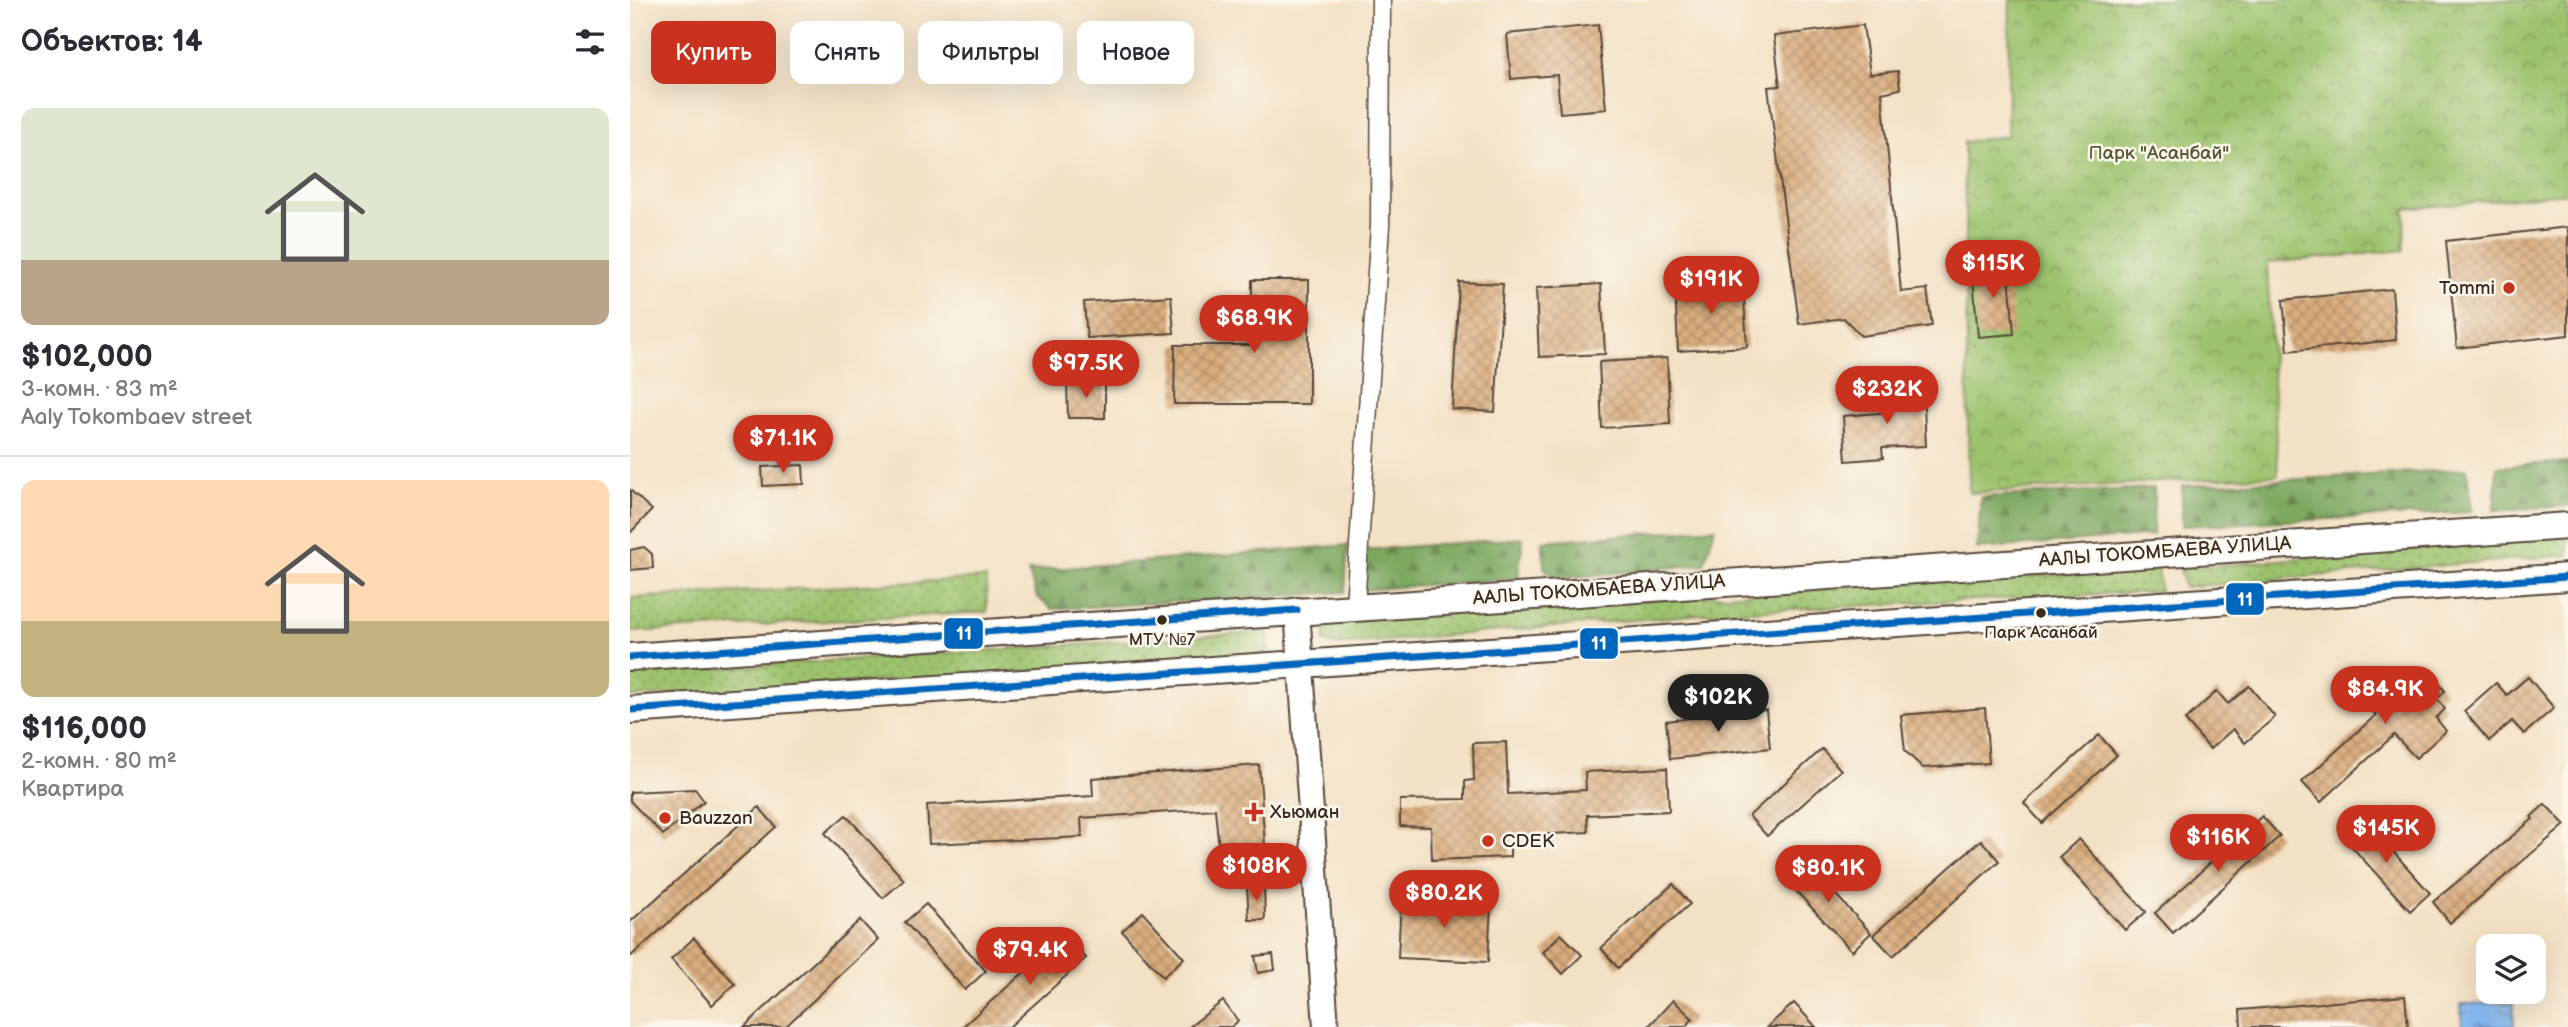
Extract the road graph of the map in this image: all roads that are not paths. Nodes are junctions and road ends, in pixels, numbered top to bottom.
1 (1381, 0) edge
2 (2568, 526) edge
3 (2568, 577) edge
4 (1355, 606) junction
5 (1297, 610) junction
6 (630, 657) edge
7 (1300, 663) junction
8 (630, 710) edge
9 (1326, 1027) edge

1 - 4 street
2 - 4 main road, ААЛЫ ТОКОМБАЕВА УЛИЦА
3 - 7 main road
4 - 5 main road, ААЛЫ ТОКОМБАЕВА УЛИЦА
5 - 6 main road, ААЛЫ ТОКОМБАЕВА УЛИЦА
5 - 7 main road
7 - 8 main road
7 - 9 main road

